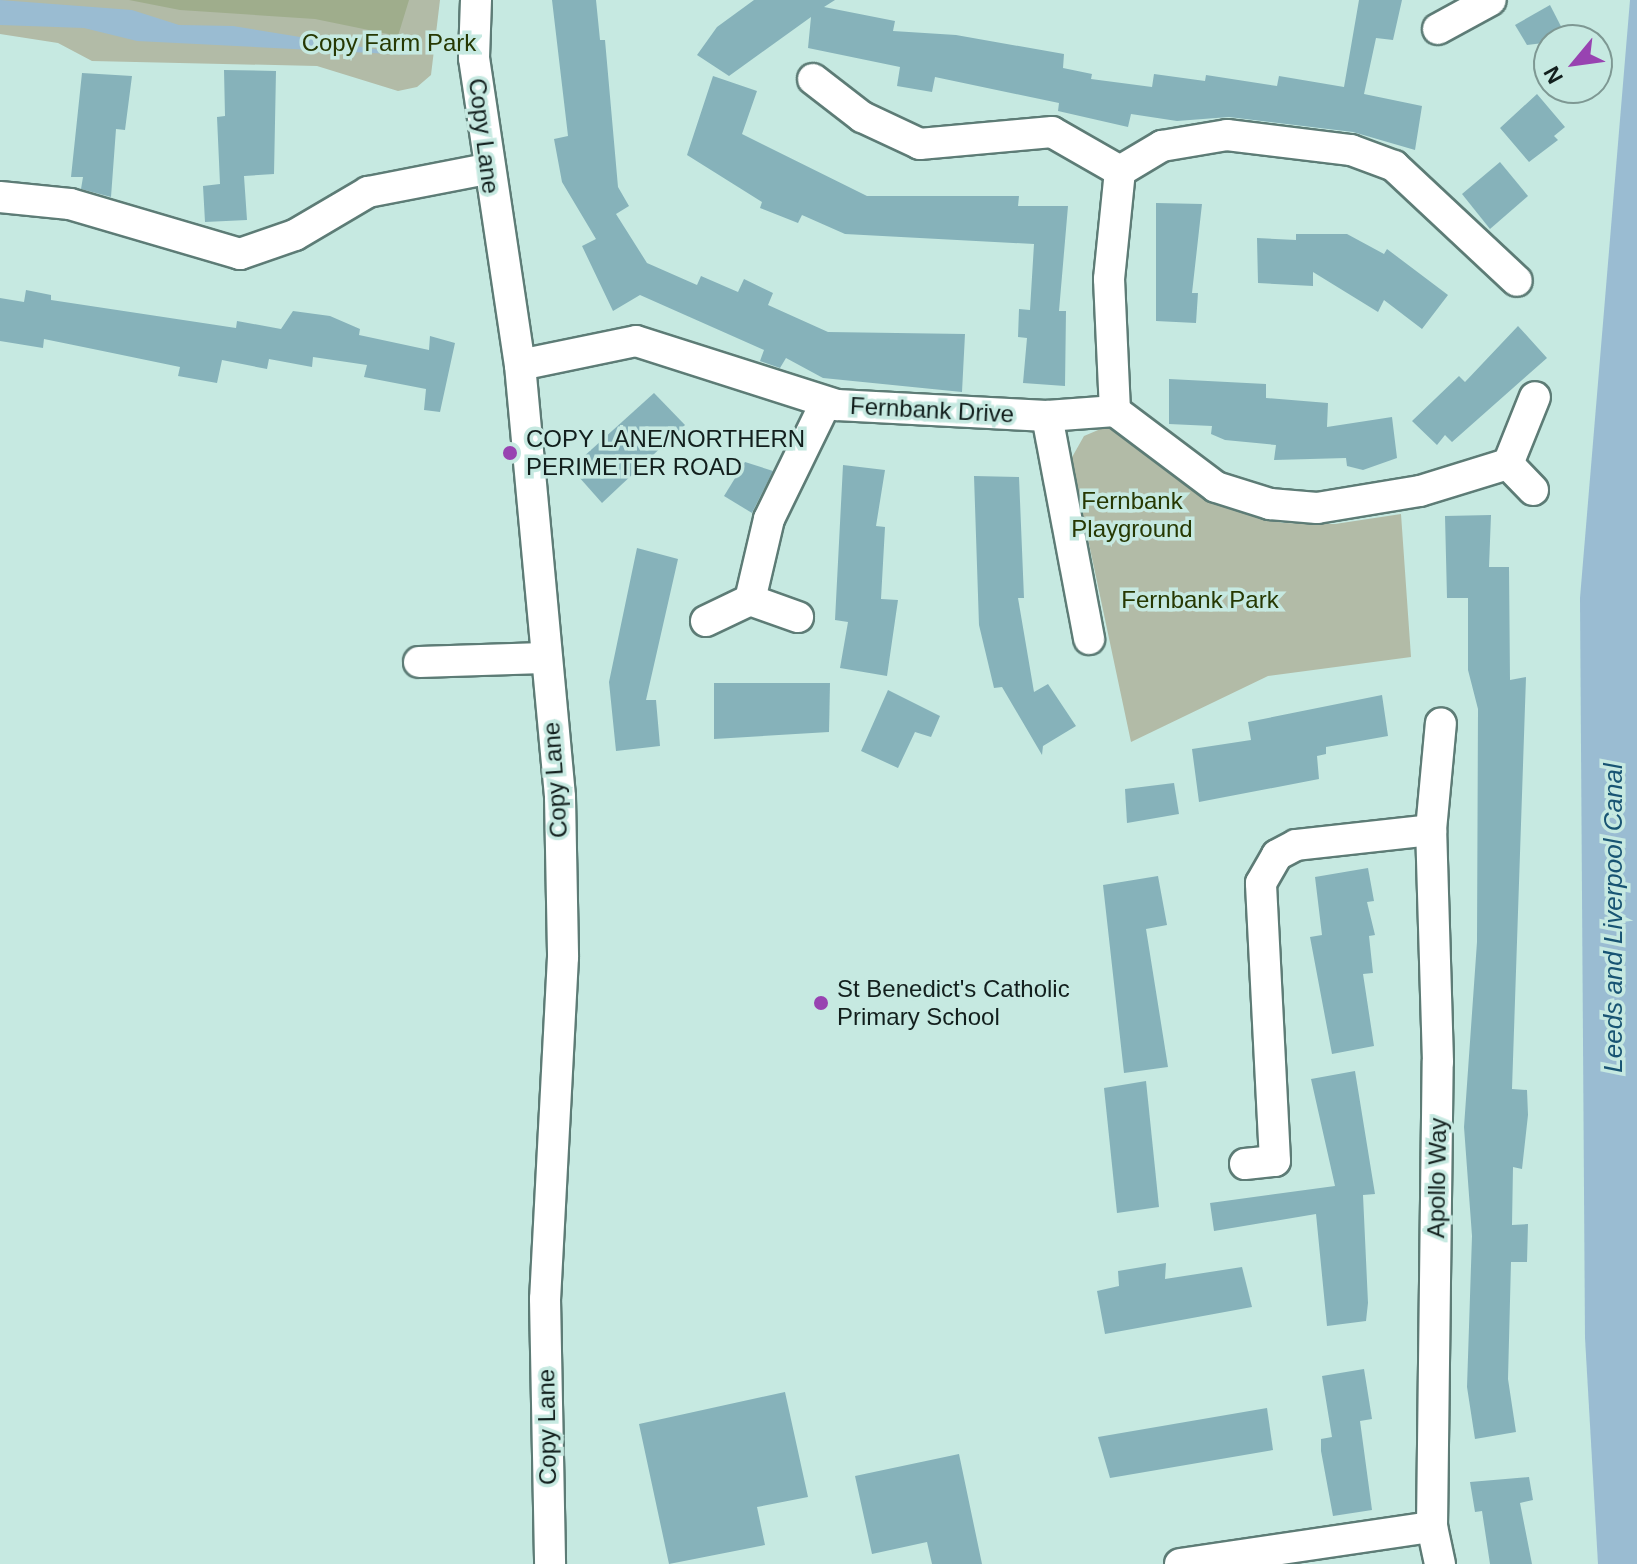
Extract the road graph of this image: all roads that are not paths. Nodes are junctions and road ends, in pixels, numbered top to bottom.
1 (476, 0) edge
2 (1491, 0) edge
3 (1438, 29) dead end
4 (813, 79) dead end
5 (486, 169) junction
6 (1120, 171) junction
7 (0, 197) edge
8 (1517, 281) dead end
9 (520, 365) junction
10 (1535, 397) dead end
11 (826, 402) junction
12 (1115, 411) junction
13 (1047, 416) junction
14 (1508, 464) junction
15 (1533, 490) dead end
16 (750, 600) junction
17 (798, 617) dead end
18 (706, 621) dead end
19 (1089, 639) dead end
20 (544, 658) junction
21 (419, 662) dead end
22 (1441, 723) dead end
23 (1431, 830) junction
24 (1245, 1164) dead end
25 (1432, 1527) junction
26 (550, 1564) edge
27 (1180, 1564) edge
28 (1440, 1564) edge

1 - 5 street, Copy Lane
2 - 3 street
4 - 6 street
5 - 7 street
5 - 9 street, Copy Lane
6 - 8 street
6 - 12 street
9 - 11 street, Fernbank Drive
9 - 20 street, Copy Lane
10 - 14 street
11 - 13 street, Fernbank Drive
11 - 16 street
12 - 13 street, Fernbank Drive
12 - 14 street
13 - 19 street
14 - 15 street
16 - 17 street
16 - 18 street
20 - 21 street
20 - 26 street, Copy Lane
22 - 23 street, Apollo Way
23 - 24 street
23 - 25 street, Apollo Way
25 - 27 street
25 - 28 street, Apollo Way

